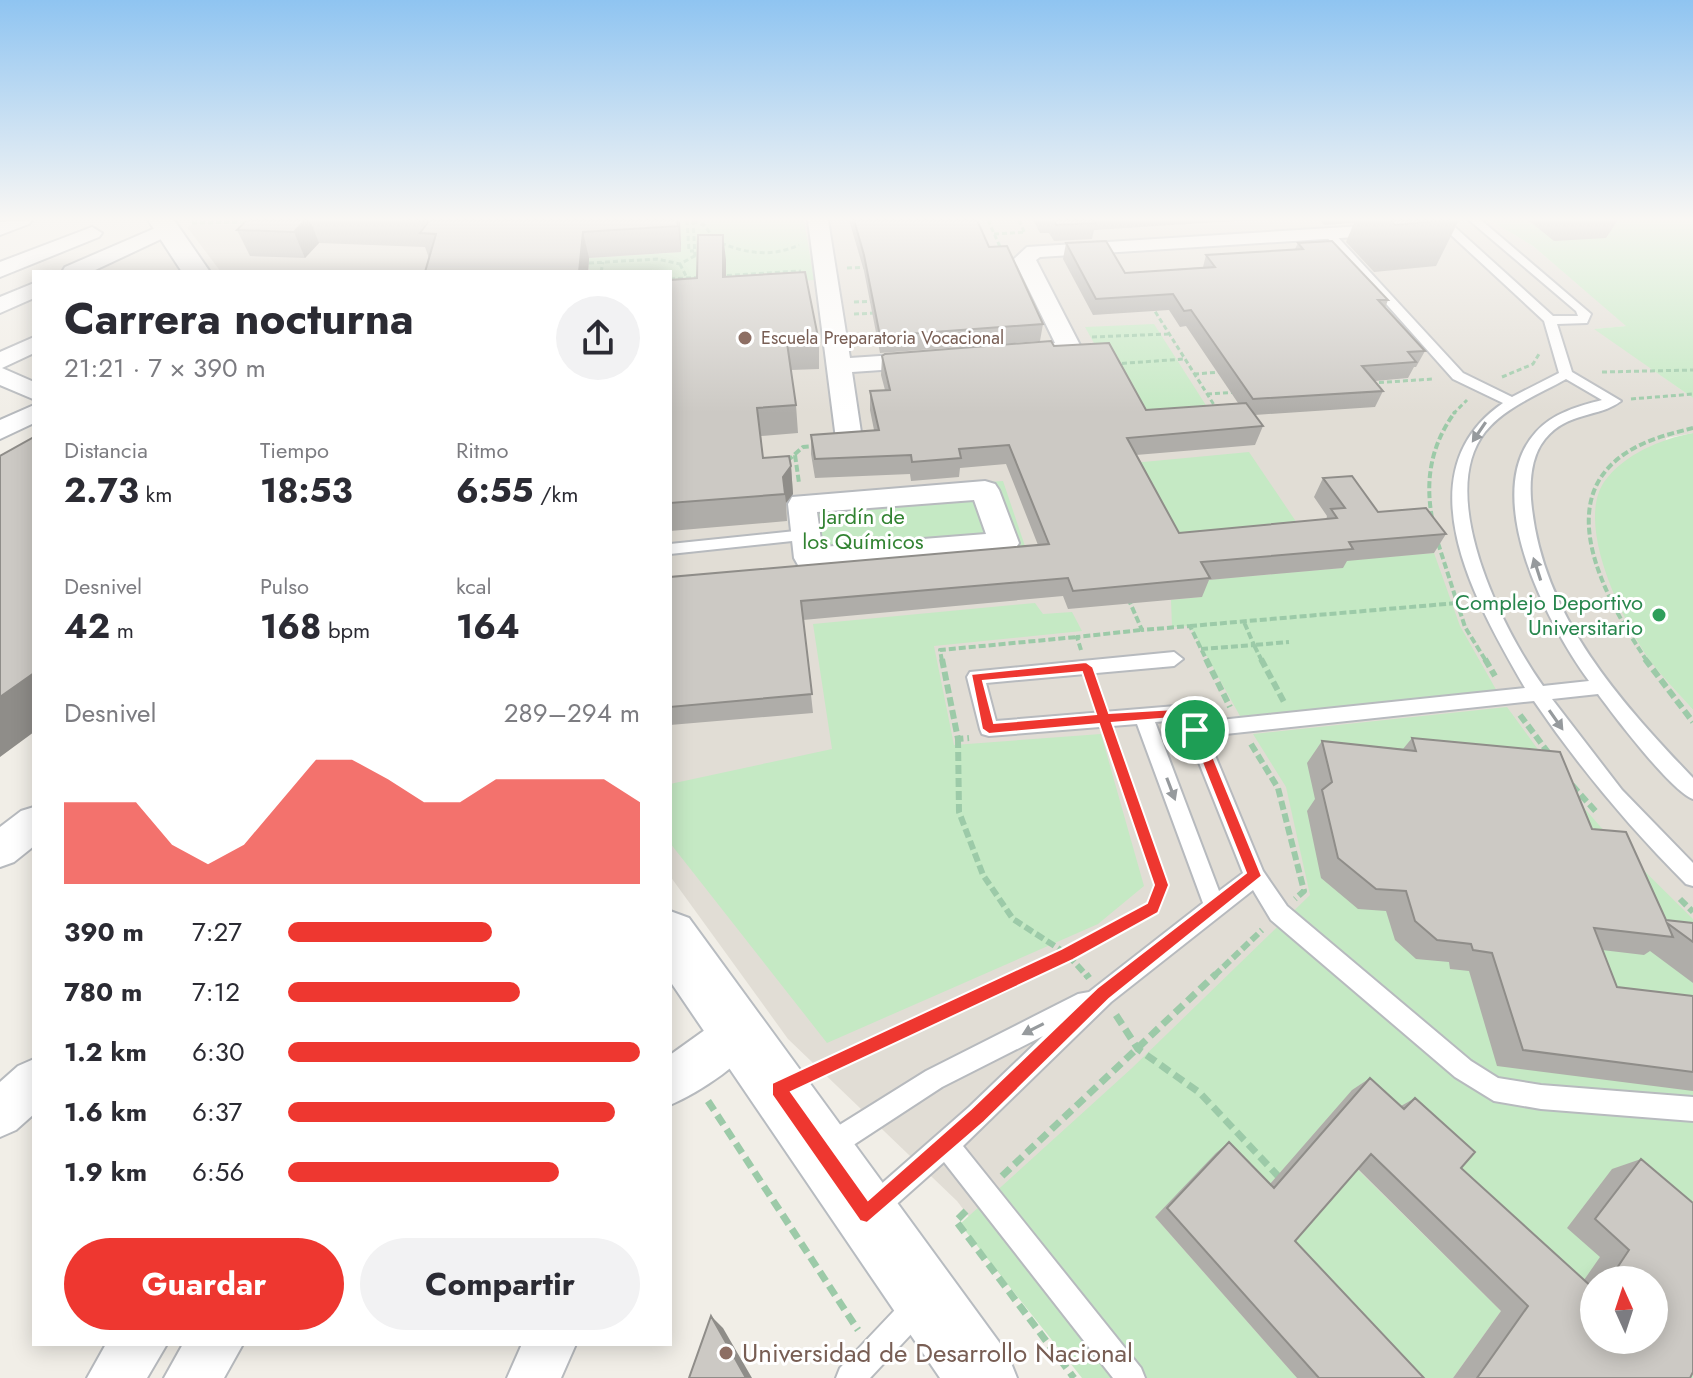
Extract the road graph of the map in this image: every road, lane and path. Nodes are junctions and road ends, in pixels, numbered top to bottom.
1 (826, 284) edge
2 (1038, 284) edge
3 (1375, 284) edge
4 (1510, 284) edge
5 (1551, 284) edge
6 (32, 291) edge
7 (887, 300) edge
8 (1148, 301) edge
9 (0, 306) edge
10 (830, 310) junction
11 (889, 312) edge
12 (1550, 320) junction
13 (1168, 334) junction
14 (1083, 338) dead end
15 (32, 345) edge
16 (1006, 354) edge
17 (946, 358) edge
18 (1184, 359) junction
19 (0, 361) edge
20 (1112, 364) edge
21 (839, 366) junction
22 (1693, 370) edge
23 (1224, 372) edge
24 (1194, 374) junction
25 (1566, 374) junction
26 (0, 375) edge
27 (1446, 379) dead end
28 (1357, 384) edge
29 (32, 391) edge
30 (1252, 391) edge
31 (1207, 394) junction
32 (1693, 394) edge
33 (1510, 401) junction
34 (1614, 401) junction
35 (32, 414) edge
36 (1220, 415) edge
37 (1693, 428) edge
38 (0, 431) edge
39 (849, 439) joint
40 (784, 464) edge
41 (805, 535) junction
42 (672, 549) edge
43 (1125, 590) edge
44 (1457, 603) dead end
45 (1131, 604) edge
46 (1244, 622) junction
47 (1190, 626) dead end
48 (1142, 630) dead end
49 (1289, 642) dead end
50 (1254, 645) junction
51 (1201, 649) dead end
52 (1174, 659) dead end
53 (1086, 667) junction
54 (1602, 687) junction
55 (1538, 694) junction
56 (1143, 716) junction
57 (1104, 719) junction
58 (1293, 719) junction
59 (1192, 721) junction
60 (1693, 722) edge
61 (958, 739) dead end
62 (1693, 791) edge
63 (32, 825) edge
64 (0, 850) edge
65 (1255, 876) junction
66 (1693, 877) edge
67 (1215, 907) junction
68 (672, 939) edge
69 (1067, 954) junction
70 (1103, 994) junction
71 (739, 1033) junction
72 (1138, 1049) dead end
73 (678, 1074) edge
74 (32, 1084) edge
75 (779, 1089) junction
76 (1693, 1109) edge
77 (0, 1114) edge
78 (945, 1143) junction
79 (822, 1151) junction
80 (1278, 1176) dead end
81 (867, 1214) junction
82 (926, 1298) junction
83 (138, 1346) edge
84 (215, 1346) edge
85 (548, 1346) edge
86 (873, 1354) junction
87 (114, 1378) edge
88 (191, 1378) edge
89 (534, 1378) edge
90 (850, 1378) edge
91 (982, 1378) edge
92 (1131, 1378) edge

1 - 10 street
2 - 16 street
3 - 33 lane
4 - 12 lane
5 - 12 lane
6 - 9 street
7 - 10 path
8 - 13 path
10 - 11 path
10 - 21 street
12 - 25 lane
13 - 14 path
13 - 18 path
15 - 19 street
17 - 21 street
18 - 20 path
18 - 24 path
21 - 39 street
22 - 25 path
23 - 24 path
24 - 31 path
25 - 33 lane
25 - 34 lane
26 - 29 street
27 - 28 path
30 - 31 path
31 - 36 path
32 - 34 path
33 -> 55 lane
54 -> 34 lane
35 - 38 street
37 - 60 path
39 - 40 path
41 - 41 street
41 - 42 lane
43 - 45 path
44 - 46 path
46 - 47 path
46 - 50 path
48 - 53 path
49 - 50 path
50 - 51 path
50 - 58 path
52 - 53 lane
53 - 57 lane
54 - 55 lane
54 - 62 lane
55 - 58 lane
55 -> 66 lane
56 - 57 lane
56 - 59 lane
56 -> 67 lane
57 - 69 path
58 - 59 lane
59 - 65 lane
61 - 69 path
63 - 64 street
65 - 67 lane
65 - 76 lane
67 - 70 lane
68 - 71 main road
69 - 75 path
70 - 78 lane
70 -> 79 lane
71 - 73 street
71 - 75 main road
72 - 80 path
73 - 86 path
74 - 77 street
75 - 79 main road
78 - 81 lane
78 - 92 lane
79 - 81 main road
81 - 82 main road
82 - 86 lane
82 - 91 main road
83 - 87 street
84 - 88 street
85 - 89 street
86 - 90 lane

